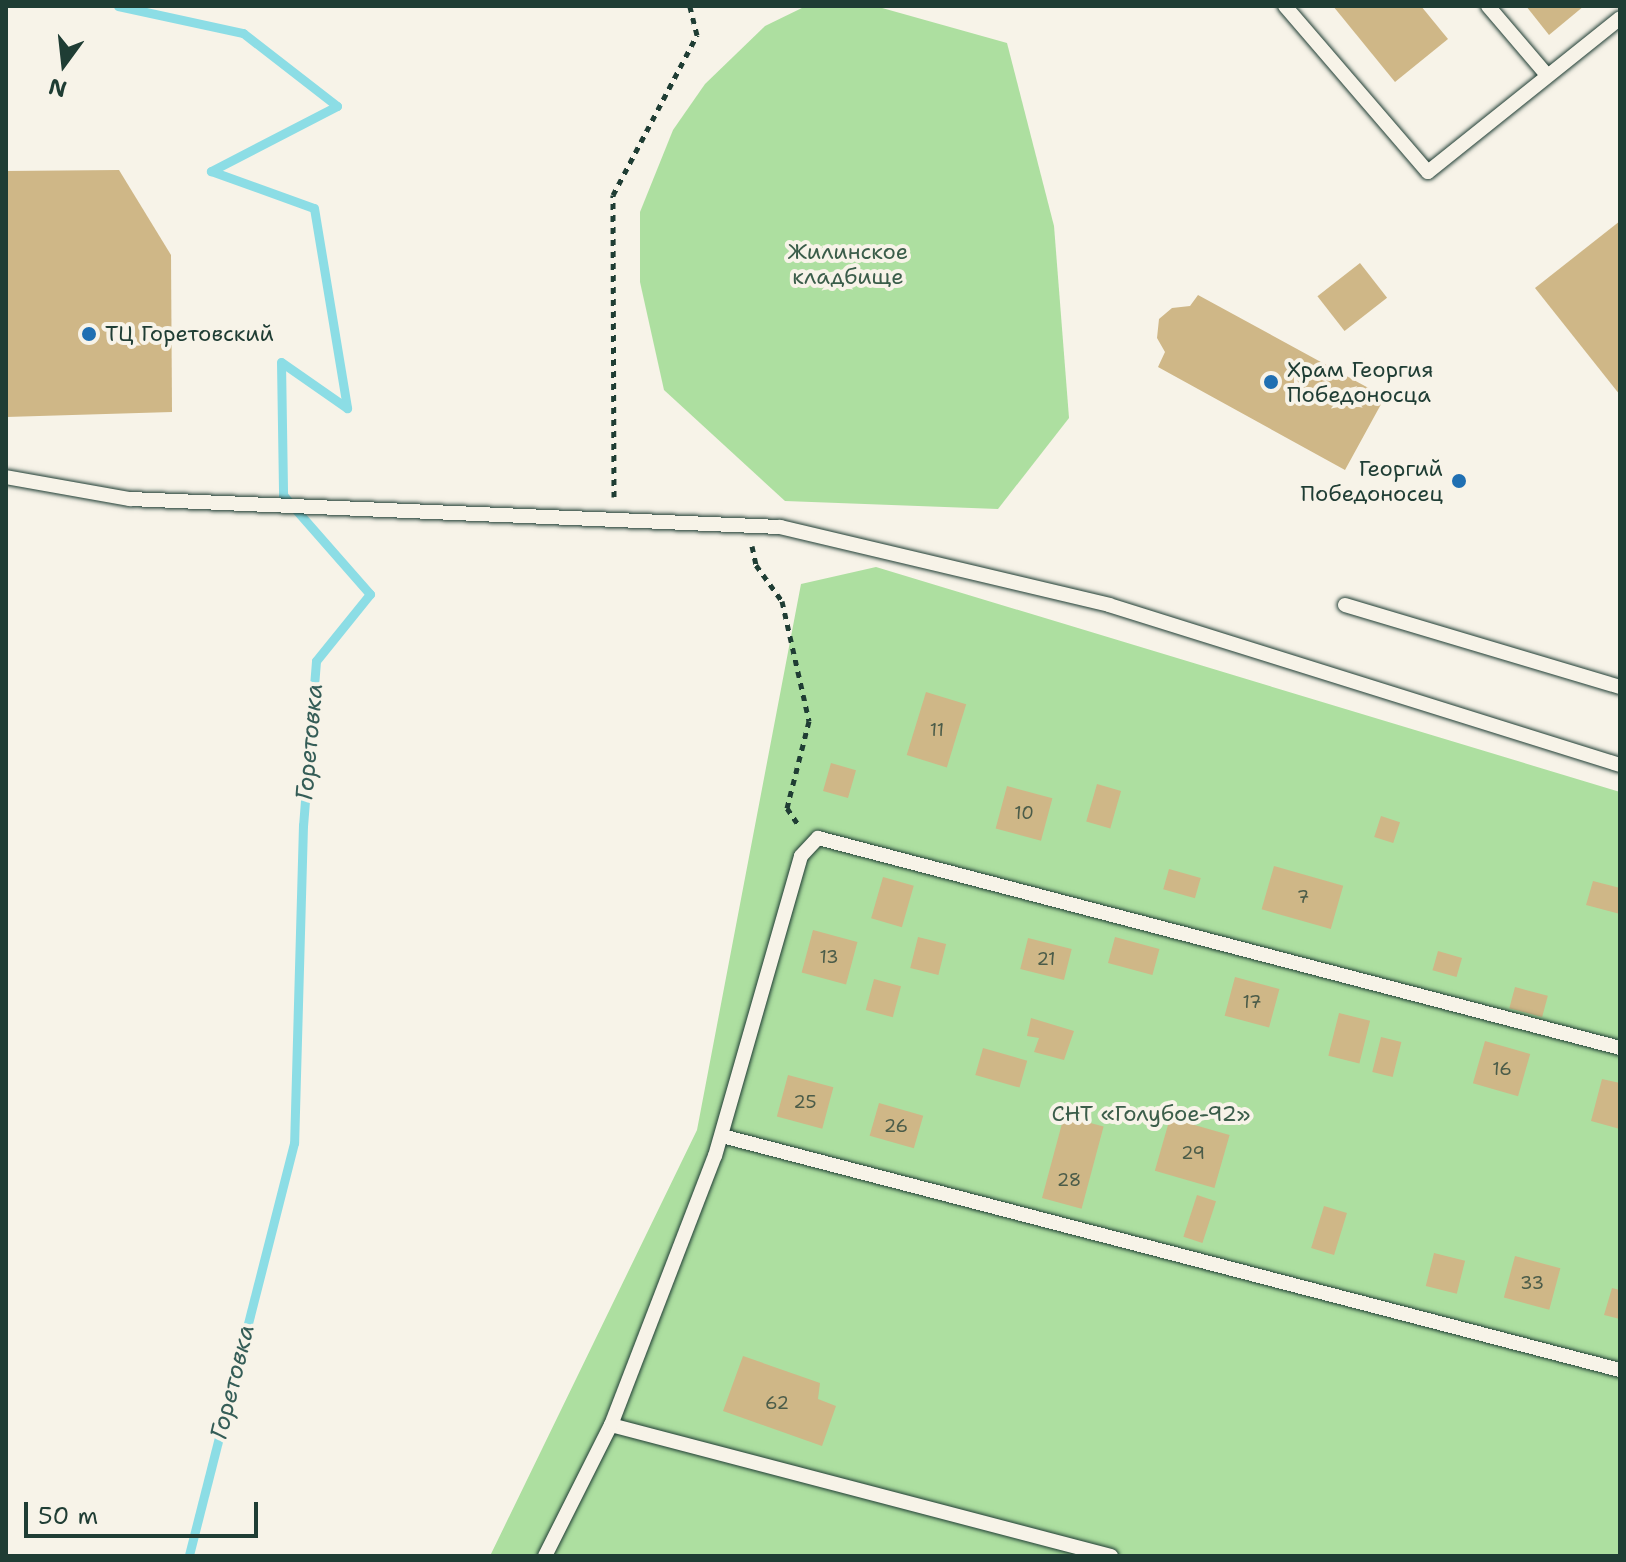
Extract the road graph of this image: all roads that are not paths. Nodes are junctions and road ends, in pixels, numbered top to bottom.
1 (1285, 6) edge
2 (1488, 6) edge
3 (1620, 18) edge
4 (1547, 75) junction
5 (6, 477) edge
6 (1345, 605) dead end
7 (1620, 687) edge
8 (1620, 765) edge
9 (1620, 1048) edge
10 (722, 1136) junction
11 (1620, 1370) edge
12 (611, 1425) junction
13 (545, 1556) edge
14 (1111, 1556) edge

1 - 4 lane
2 - 4 lane
3 - 4 lane
5 - 8 lane
6 - 7 lane
9 - 10 lane
10 - 11 lane
10 - 12 lane
12 - 13 lane
12 - 14 lane

